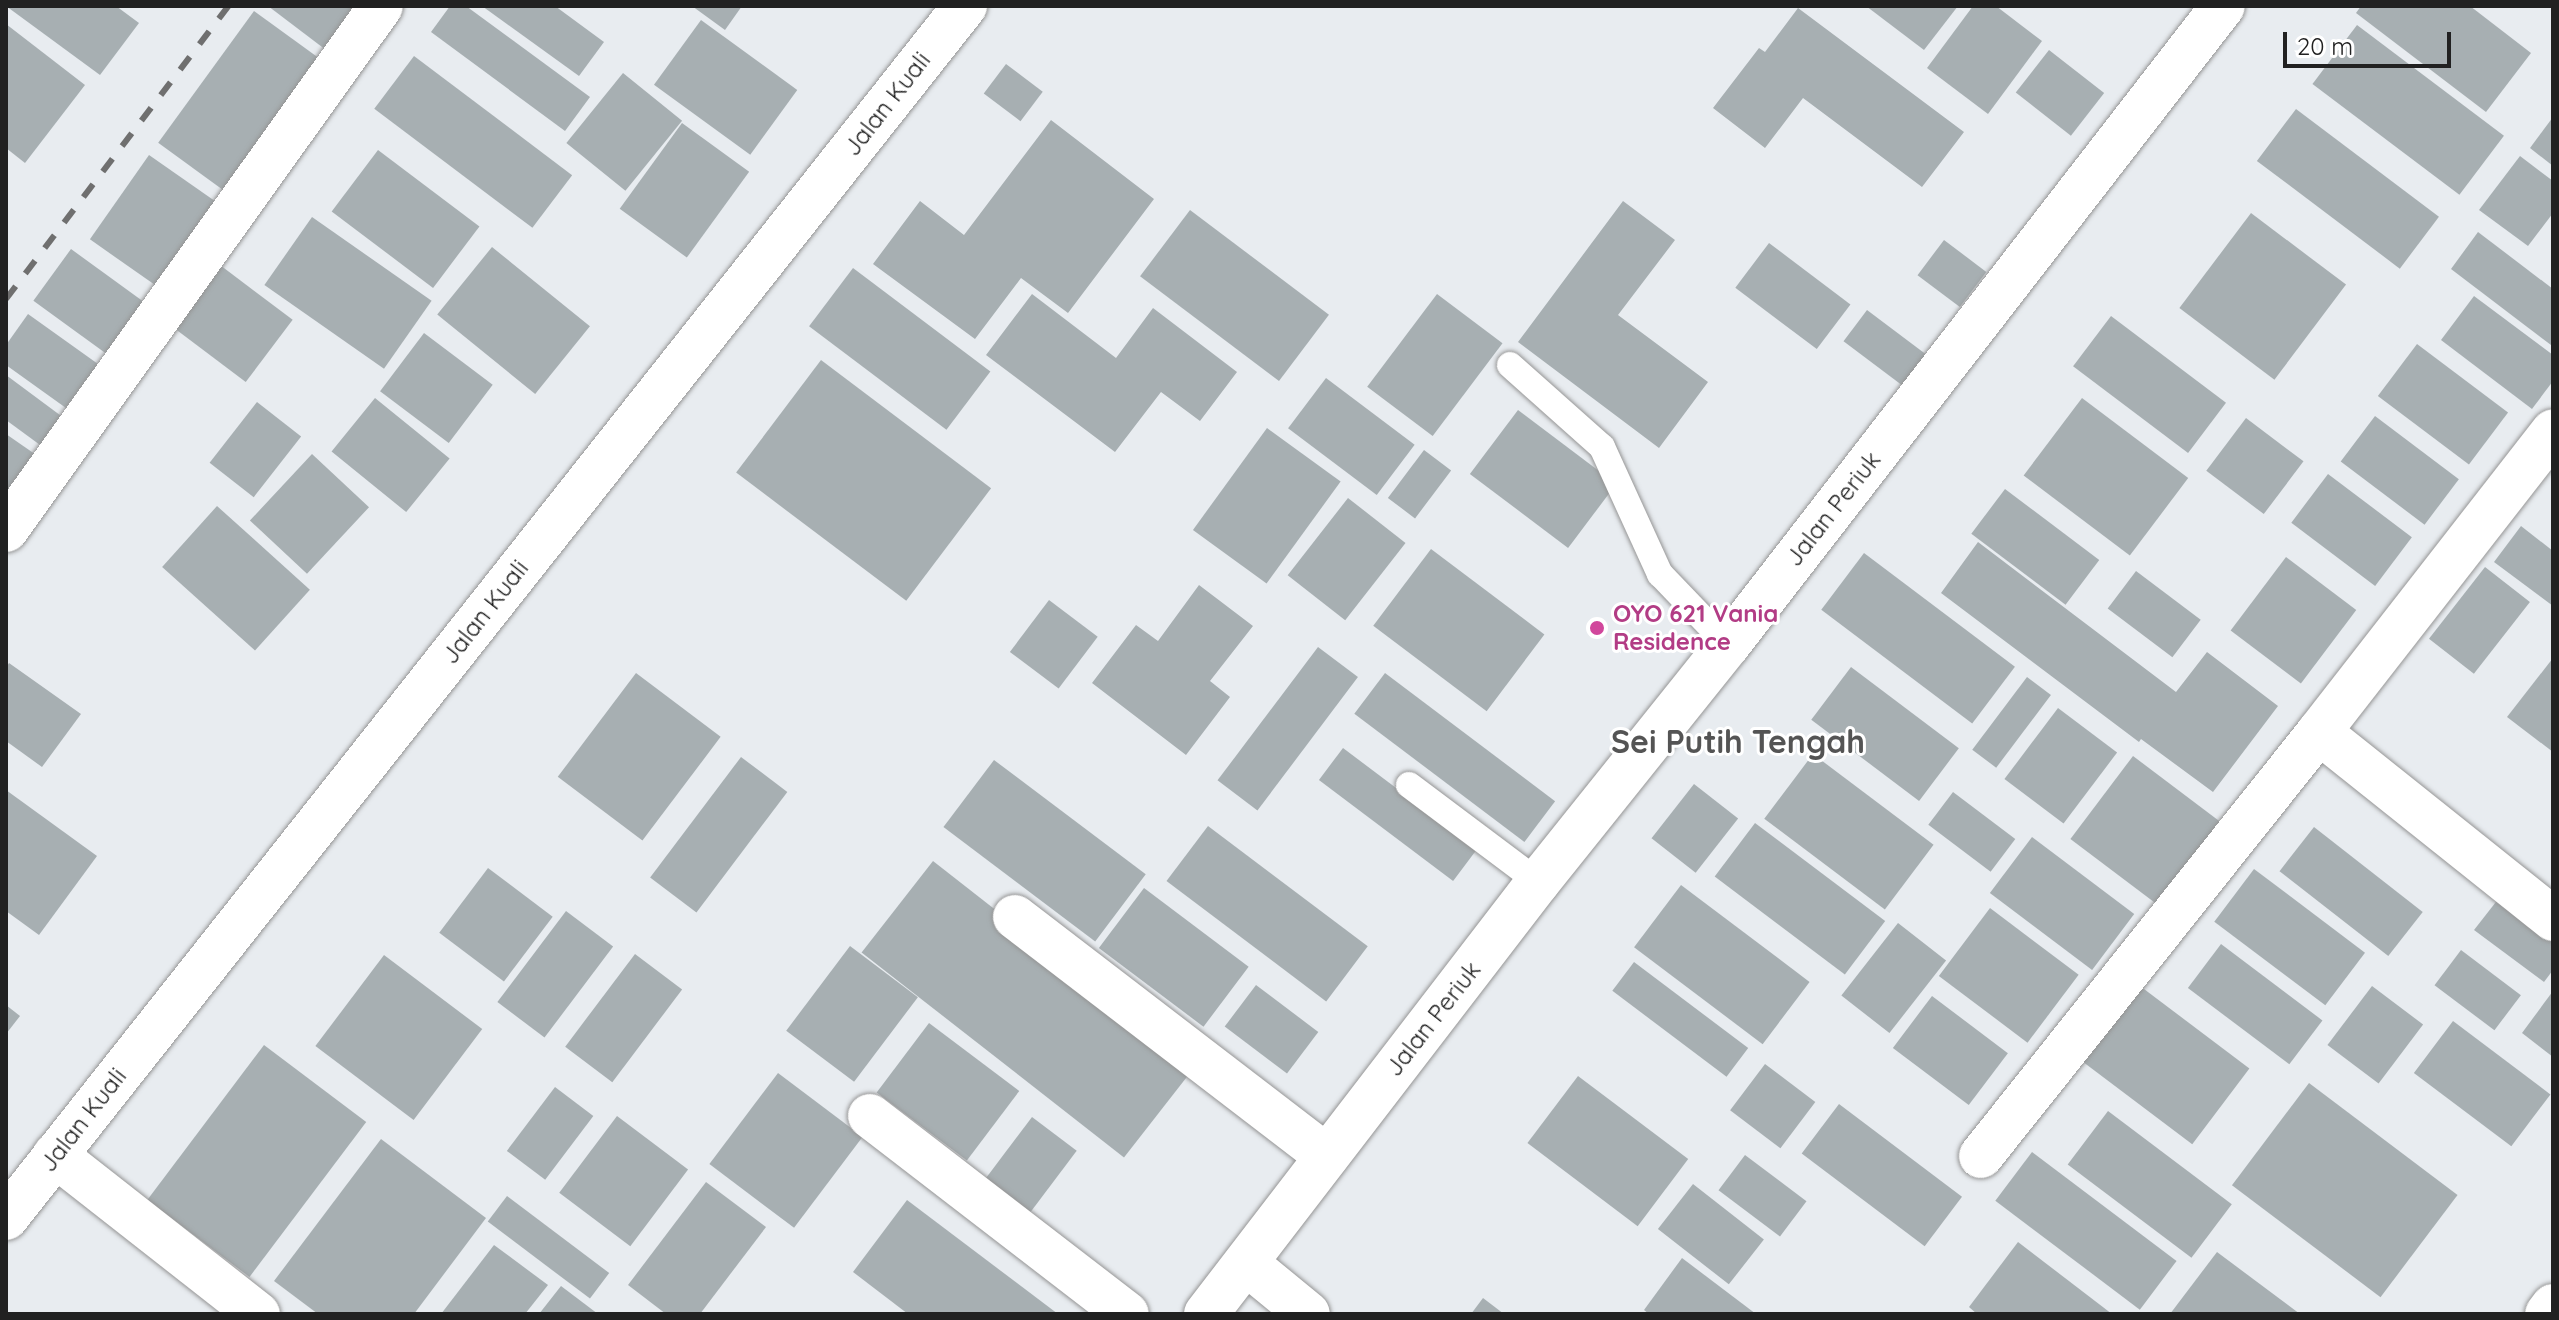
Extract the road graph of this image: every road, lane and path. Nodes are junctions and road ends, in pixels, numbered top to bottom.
1 (381, 6) edge
2 (965, 6) edge
3 (2223, 6) edge
4 (1510, 365) dead end
5 (2553, 431) edge
6 (6, 530) edge
7 (1728, 645) junction
8 (2319, 732) junction
9 (1409, 785) dead end
10 (1538, 882) junction
11 (1015, 917) dead end
12 (2553, 919) edge
13 (870, 1116) dead end
14 (55, 1155) junction
15 (1327, 1156) junction
16 (1981, 1156) dead end
17 (6, 1218) edge
18 (1246, 1263) junction
19 (2553, 1306) edge
20 (258, 1314) edge
21 (1127, 1314) edge
22 (1206, 1314) edge
23 (1308, 1314) edge
24 (2547, 1314) edge

1 - 6 street
2 - 14 street, Jalan Kuali
3 - 7 street, Jalan Periuk
4 - 7 lane
5 - 8 street
7 - 10 street, Jalan Periuk
8 - 12 street
8 - 16 street
9 - 10 lane
10 - 15 street, Jalan Periuk
11 - 15 street
13 - 21 street
14 - 17 street, Jalan Kuali
14 - 20 street
15 - 18 street, Jalan Periuk
18 - 22 street, Jalan Periuk
18 - 23 street
19 - 24 street

